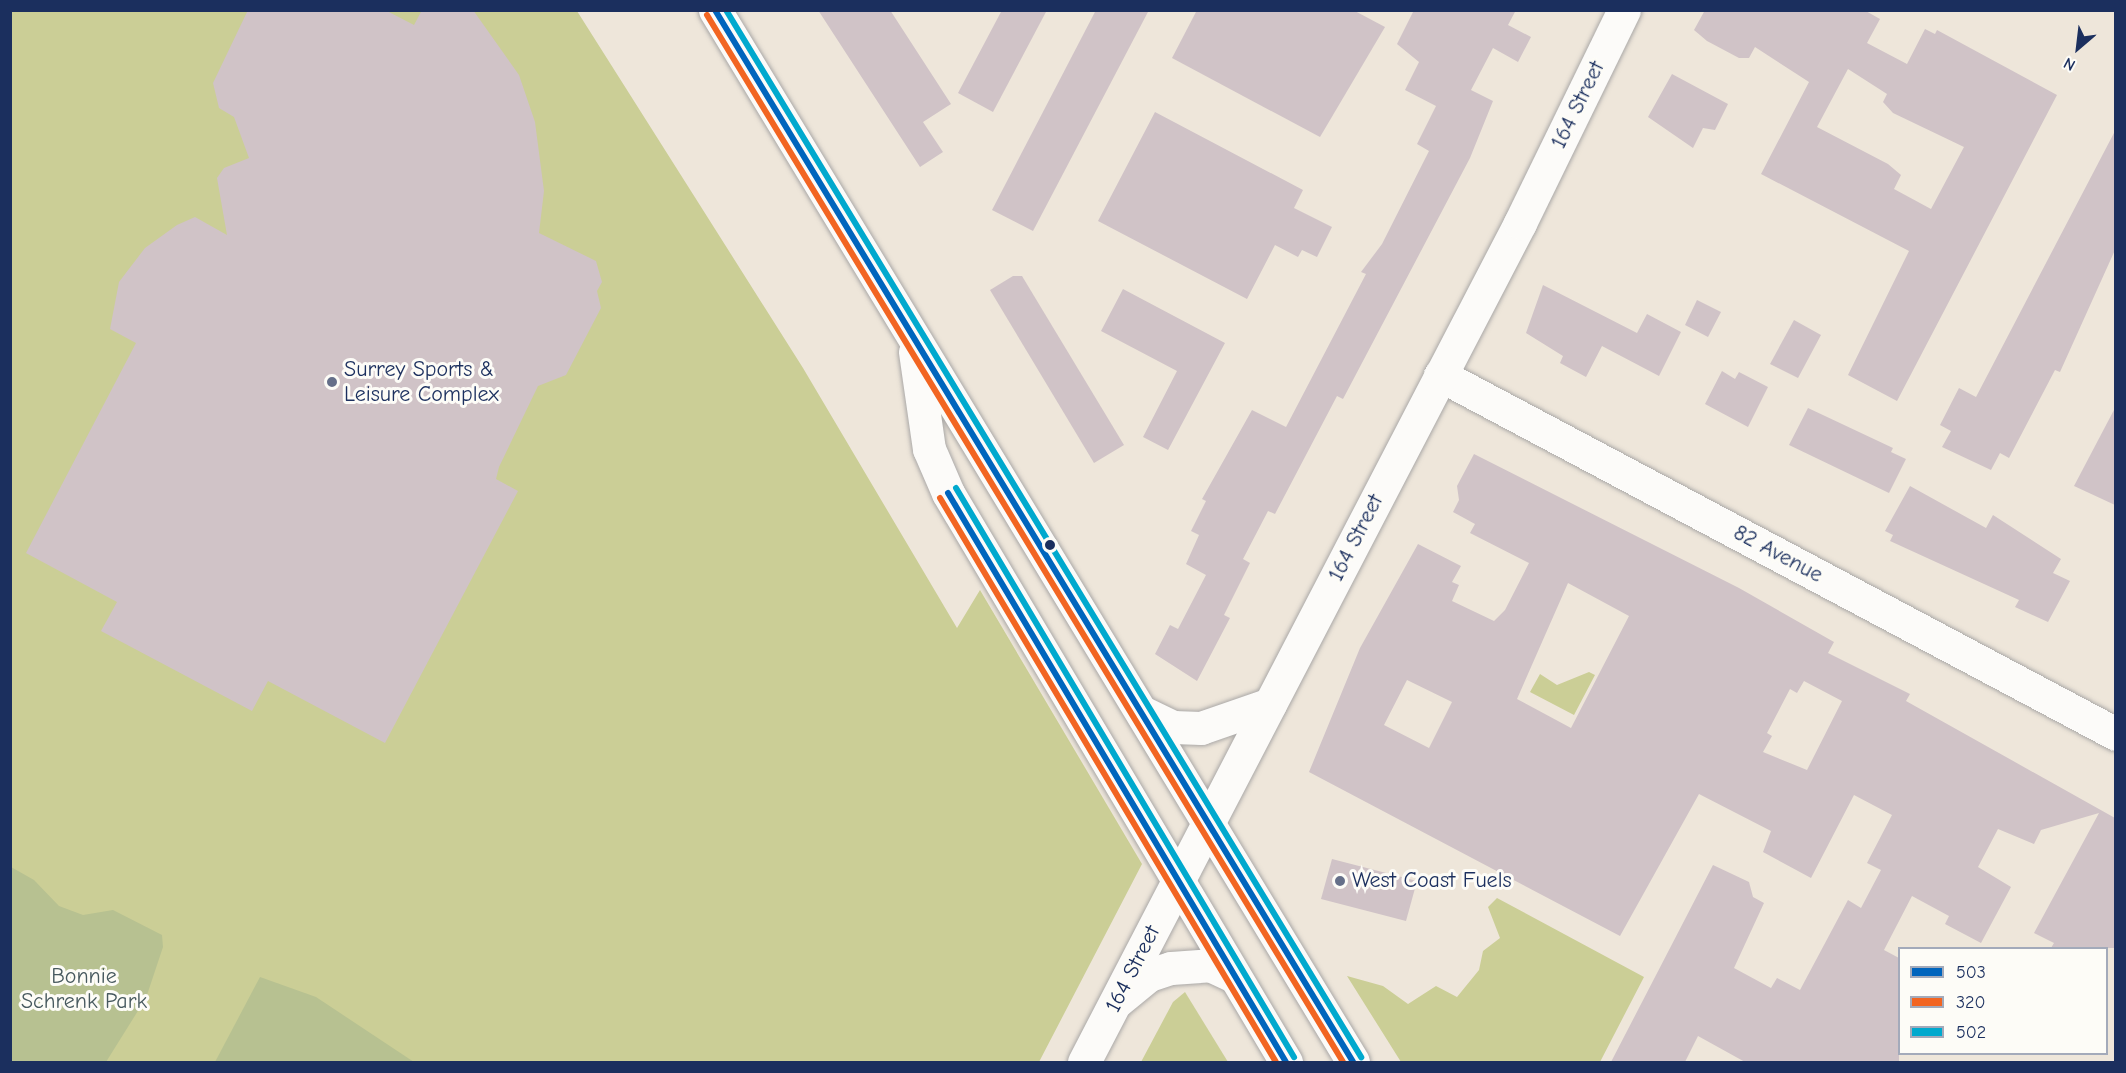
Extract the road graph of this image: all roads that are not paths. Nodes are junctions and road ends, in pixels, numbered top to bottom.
1 (715, 10) edge
2 (1624, 10) edge
3 (906, 322) junction
4 (1440, 375) junction
5 (1270, 704) junction
6 (1143, 712) junction
7 (2115, 734) edge
8 (1209, 822) junction
9 (1178, 880) junction
10 (1234, 976) junction
11 (1116, 1002) junction
12 (1084, 1062) edge
13 (1286, 1062) edge
14 (1353, 1062) edge

1 - 3 main road
2 - 4 main road, 164 Street
3 - 6 main road
3 - 9 main road
4 - 5 main road, 164 Street
4 - 7 main road, 82 Avenue
5 - 6 main road
5 - 8 main road, 164 Street
6 - 8 main road
8 - 9 main road, 164 Street
8 - 14 main road
9 - 10 main road
9 - 11 main road, 164 Street
10 - 11 main road
10 - 13 main road
11 - 12 main road, 164 Street

